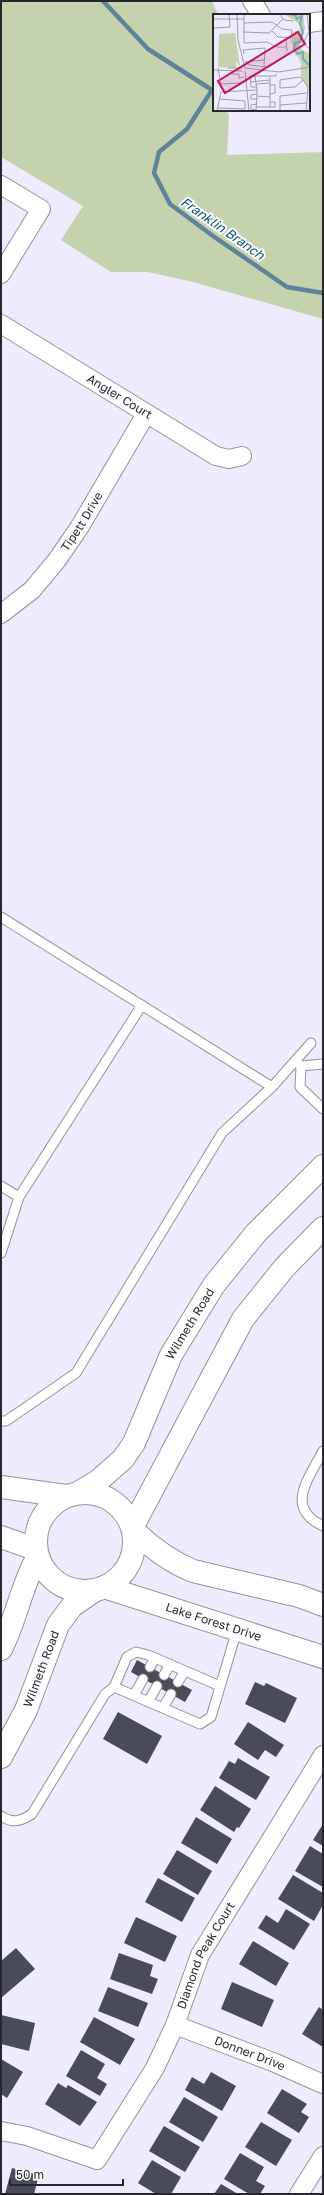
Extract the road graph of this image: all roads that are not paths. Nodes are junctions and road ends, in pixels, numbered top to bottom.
1 (252, 1) edge
2 (259, 14) edge
3 (323, 21) edge
4 (310, 23) edge
5 (1, 185) edge
6 (1, 274) edge
7 (1, 324) edge
8 (146, 414) junction
9 (242, 456) dead end
10 (1, 614) edge
11 (1, 918) edge
12 (142, 1005) junction
13 (311, 1043) dead end
14 (298, 1063) junction
15 (323, 1064) edge
16 (272, 1087) junction
17 (323, 1109) edge
18 (323, 1166) edge
19 (1, 1186) edge
20 (19, 1197) junction
21 (323, 1228) edge
22 (1, 1253) edge
23 (1, 1421) edge
24 (323, 1451) edge
25 (1, 1487) edge
26 (72, 1494) junction
27 (323, 1526) edge
28 (134, 1529) junction
29 (1, 1536) edge
30 (36, 1554) junction
31 (99, 1589) junction
32 (323, 1605) edge
33 (237, 1630) junction
34 (1, 1650) edge
35 (323, 1657) edge
36 (155, 1658) junction
37 (170, 1664) junction
38 (150, 1667) dead end
39 (185, 1671) junction
40 (164, 1675) dead end
41 (143, 1679) dead end
42 (178, 1682) dead end
43 (157, 1686) dead end
44 (220, 1686) junction
45 (114, 1687) junction
46 (171, 1694) dead end
47 (134, 1695) junction
48 (148, 1702) junction
49 (163, 1708) junction
50 (323, 1755) edge
51 (1, 1757) edge
52 (1, 1816) edge
53 (175, 2025) junction
54 (323, 2084) edge
55 (1, 2131) edge
56 (323, 2156) edge
57 (299, 2194) edge

1 - 2 street
3 - 4 street
5 - 6 street
7 - 8 street, Angler Court
8 - 9 street, Angler Court
8 - 10 street, Tipett Drive
11 - 12 lane
12 - 16 lane
12 - 20 lane
13 - 14 lane
14 - 15 lane
14 - 16 lane
14 - 17 lane
16 - 23 lane
18 - 26 street, Wilmeth Road
19 - 20 lane
20 - 22 lane
21 - 28 street
24 - 27 lane
25 - 26 street
26 - 28 street
26 - 30 street
28 - 31 street
28 - 32 street
29 - 30 street
30 - 31 street
30 - 34 street
31 - 33 street, Lake Forest Drive
31 - 51 street, Wilmeth Road
33 - 35 street, Lake Forest Drive
33 - 44 lane
36 - 37 lane
36 - 38 lane
36 - 45 lane
37 - 39 lane
37 - 40 lane
39 - 42 lane
39 - 44 lane
41 - 47 lane
43 - 48 lane
44 - 49 lane
45 - 47 lane
45 - 52 lane
46 - 49 lane
47 - 48 lane
48 - 49 lane
50 - 53 street, Diamond Peak Court
53 - 54 street, Donner Drive
53 - 55 street, Diamond Peak Court
56 - 57 street

